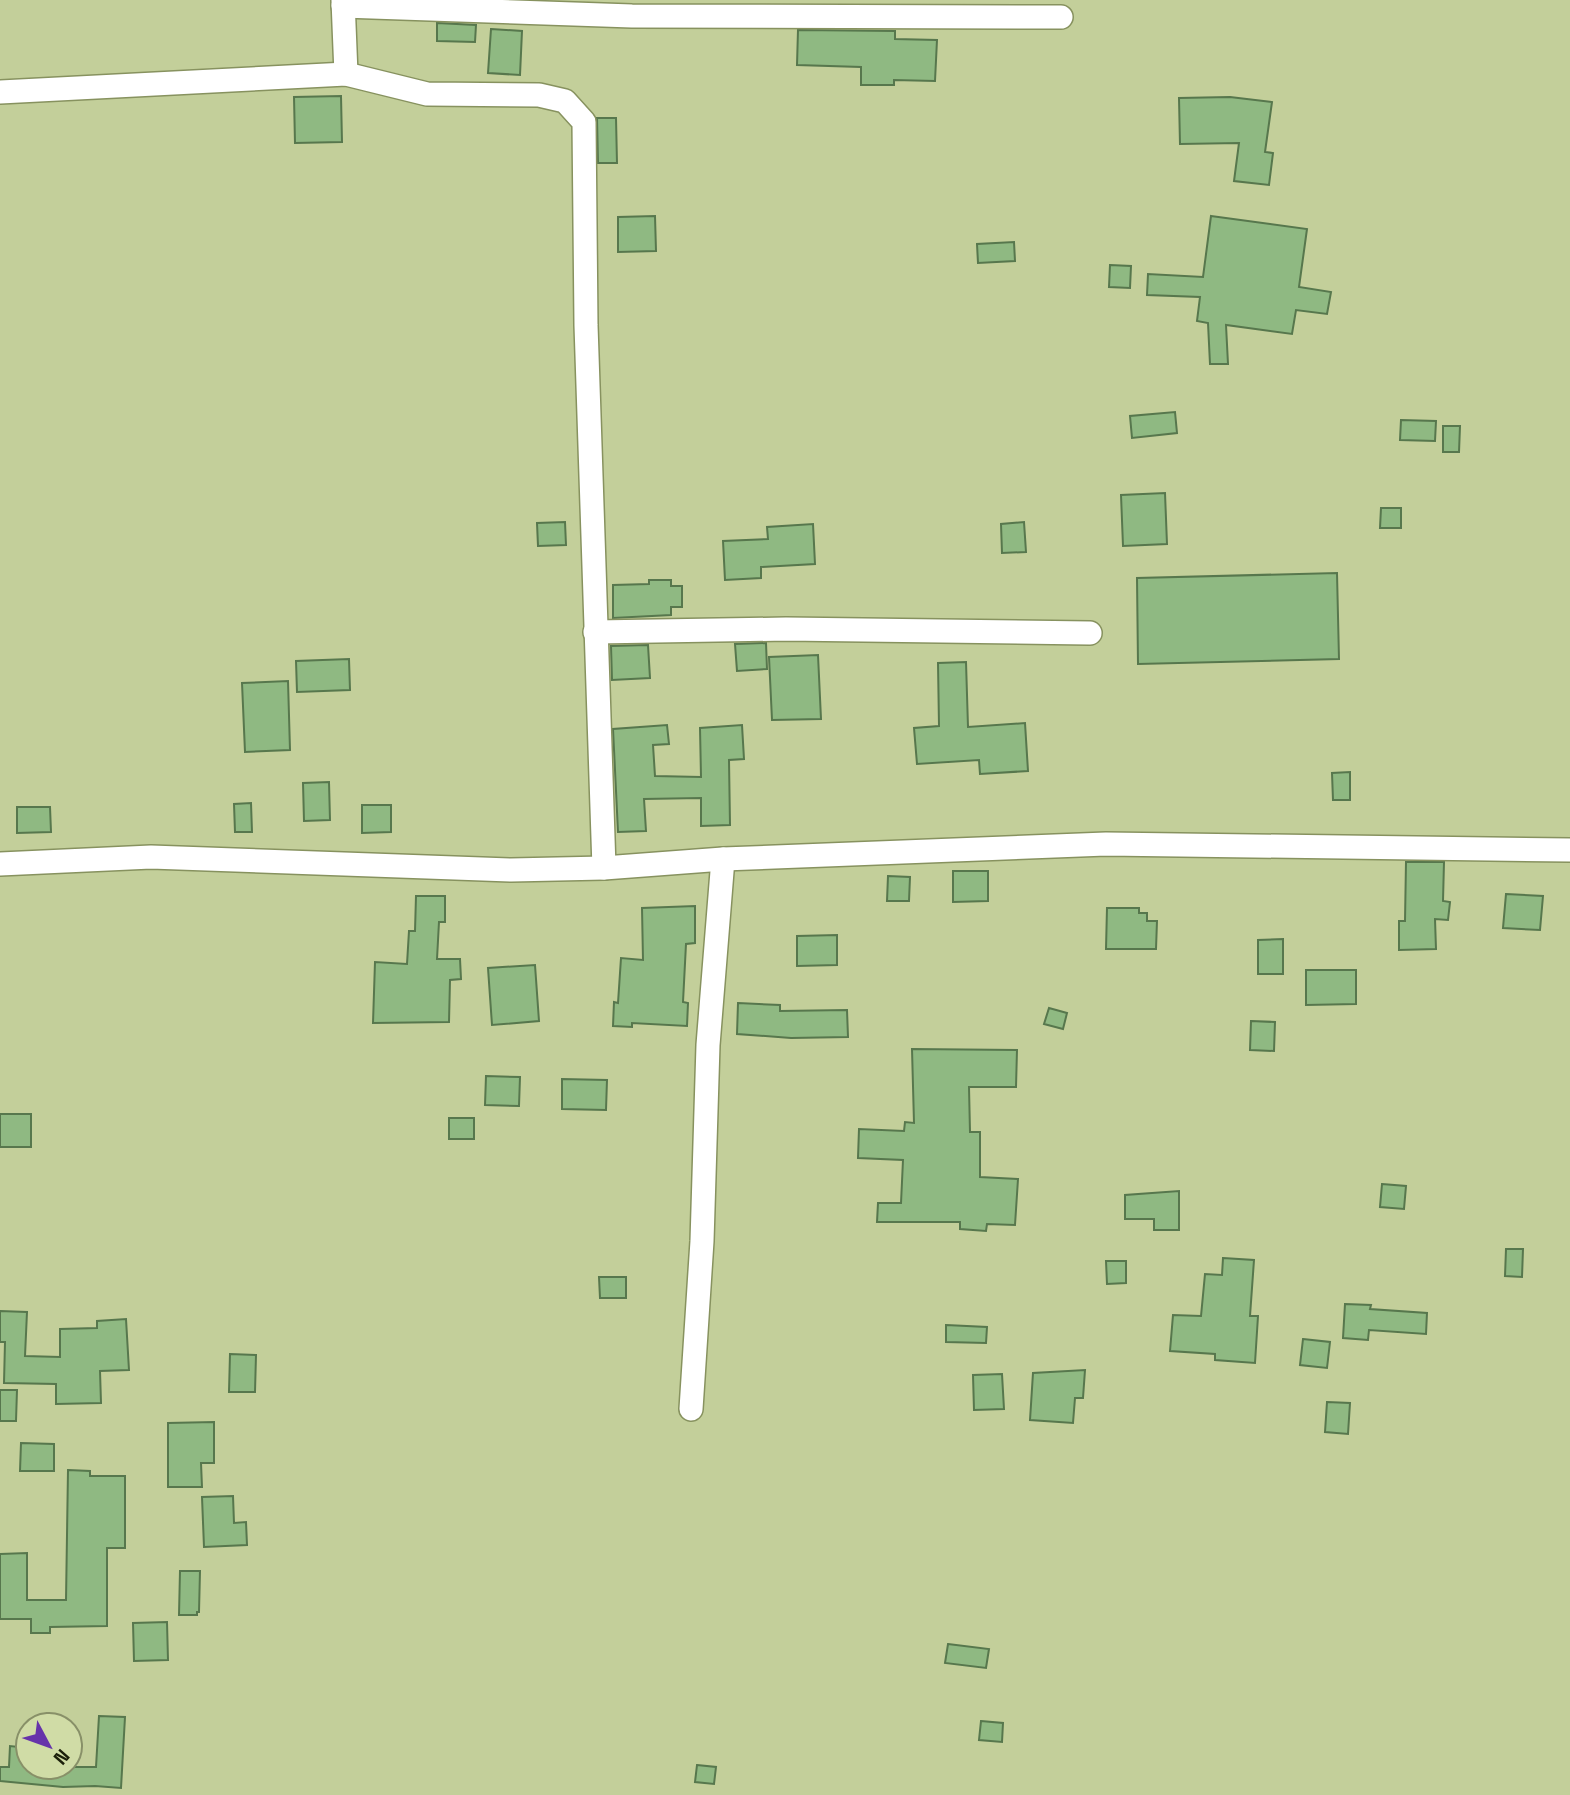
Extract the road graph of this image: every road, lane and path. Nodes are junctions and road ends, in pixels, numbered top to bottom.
1 (343, 3) edge
2 (1061, 17) dead end
3 (346, 74) junction
4 (0, 92) edge
5 (595, 632) junction
6 (1090, 633) dead end
7 (1570, 850) edge
8 (723, 859) junction
9 (0, 864) edge
10 (604, 868) junction
11 (691, 1409) dead end

1 - 2 street
1 - 3 street
3 - 4 street
3 - 5 street
5 - 6 street
5 - 10 street
7 - 8 street
8 - 10 street
8 - 11 street
9 - 10 street

